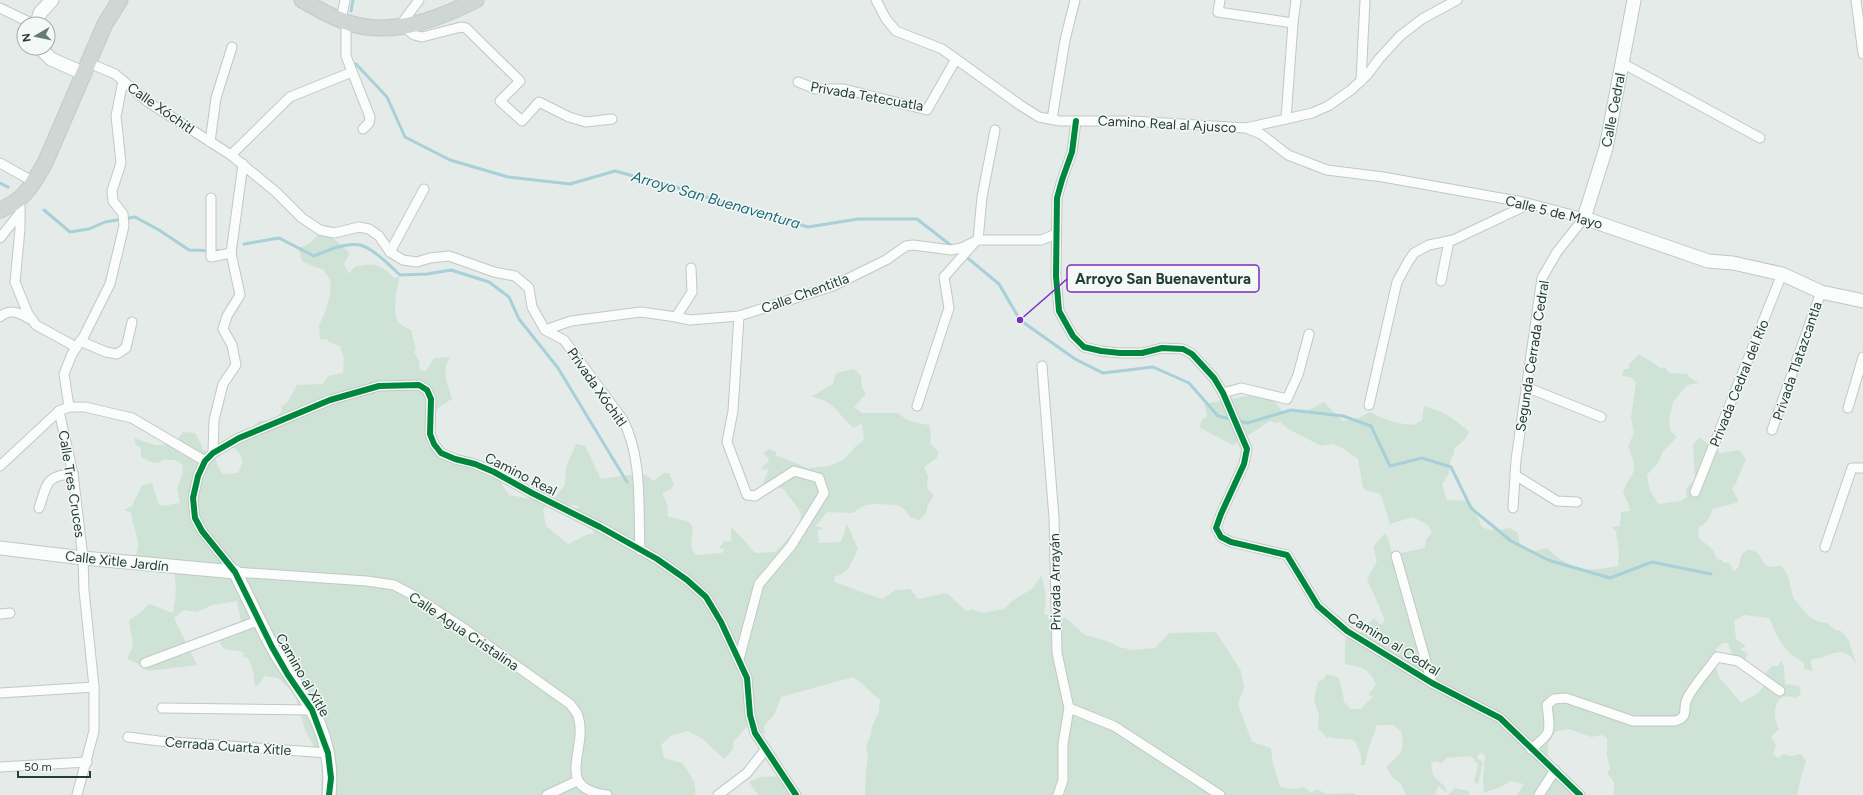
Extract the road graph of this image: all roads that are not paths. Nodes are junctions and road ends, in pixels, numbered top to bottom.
1 (52, 0) edge
2 (120, 0) edge
3 (302, 0) edge
4 (345, 0) edge
5 (418, 0) edge
6 (476, 0) edge
7 (876, 0) edge
8 (1075, 0) edge
9 (1220, 0) edge
10 (1296, 0) edge
11 (1365, 0) edge
12 (1457, 0) edge
13 (1634, 0) edge
14 (1856, 0) edge
15 (0, 8) edge
16 (16, 16) edge
17 (39, 16) edge
18 (343, 21) junction
19 (1293, 23) junction
20 (401, 27) junction
21 (232, 47) dead end
22 (1863, 54) edge
23 (48, 56) edge
24 (956, 59) junction
25 (1622, 63) junction
26 (87, 68) junction
27 (352, 72) junction
28 (123, 81) junction
29 (1361, 81) junction
30 (798, 82) dead end
31 (612, 119) dead end
32 (1052, 119) junction
33 (1286, 119) junction
34 (1076, 121) junction
35 (1246, 128) junction
36 (363, 130) dead end
37 (996, 130) dead end
38 (1760, 138) dead end
39 (210, 142) junction
40 (231, 155) junction
41 (0, 163) edge
42 (243, 164) junction
43 (34, 182) junction
44 (424, 188) dead end
45 (211, 198) dead end
46 (1529, 204) junction
47 (20, 206) junction
48 (0, 210) edge
49 (1584, 218) junction
50 (1056, 234) junction
51 (0, 238) edge
52 (978, 240) junction
53 (1448, 241) junction
54 (964, 250) junction
55 (390, 252) junction
56 (231, 253) junction
57 (691, 268) dead end
58 (1782, 274) junction
59 (1441, 281) dead end
60 (1821, 292) junction
61 (1863, 301) edge
62 (739, 316) junction
63 (0, 317) edge
64 (676, 317) junction
65 (31, 320) junction
66 (132, 322) dead end
67 (545, 330) junction
68 (1309, 334) dead end
69 (78, 344) junction
70 (1863, 357) edge
71 (1042, 366) dead end
72 (1526, 387) junction
73 (1224, 393) junction
74 (1369, 405) dead end
75 (917, 406) dead end
76 (69, 407) junction
77 (1848, 408) dead end
78 (59, 411) junction
79 (1601, 418) dead end
80 (1772, 430) dead end
81 (213, 453) junction
82 (205, 461) junction
83 (0, 466) edge
84 (1863, 468) edge
85 (73, 474) junction
86 (1515, 475) junction
87 (1695, 492) dead end
88 (1577, 502) dead end
89 (39, 508) dead end
90 (1513, 508) dead end
91 (1825, 547) dead end
92 (0, 548) edge
93 (640, 550) junction
94 (1396, 556) dead end
95 (83, 558) junction
96 (235, 572) junction
97 (0, 614) edge
98 (10, 614) dead end
99 (260, 620) junction
100 (739, 659) junction
101 (145, 663) dead end
102 (1432, 683) junction
103 (94, 687) junction
104 (1780, 691) dead end
105 (0, 693) edge
106 (162, 708) dead end
107 (1069, 708) junction
108 (312, 710) junction
109 (128, 737) dead end
110 (1531, 749) junction
111 (765, 750) junction
112 (328, 753) junction
113 (87, 762) junction
114 (0, 768) edge
115 (1555, 770) junction
116 (577, 781) junction
117 (77, 795) edge
118 (329, 795) edge
119 (547, 795) edge
120 (608, 795) edge
121 (718, 795) edge
122 (796, 795) edge
123 (1058, 795) edge
124 (1220, 795) edge
125 (1539, 795) edge
126 (1580, 795) edge

1 - 17 street
2 - 26 main road
3 - 18 main road
4 - 18 street
5 - 20 street
6 - 20 main road
7 - 24 street, Camino Real al Ajusco
8 - 32 street
9 - 19 street
10 - 19 street
11 - 29 street
12 - 29 street, Camino Real al Ajusco
13 - 25 street, Calle Cedral
14 - 22 street
15 - 16 street
18 - 20 main road
18 - 27 street
19 - 33 street
20 - 31 street
21 - 39 street
23 - 26 street
24 - 30 street, Privada Tetecuatla
24 - 32 street, Camino Real al Ajusco
25 - 38 street
25 - 49 street, Calle Cedral
26 - 28 street, Calle Xóchitl
26 - 43 main road
27 - 36 street
27 - 40 street
28 - 39 street, Calle Xóchitl
28 - 69 street
29 - 33 street, Camino Real al Ajusco
32 - 34 street, Camino Real al Ajusco
33 - 35 street, Camino Real al Ajusco
34 - 35 street, Camino Real al Ajusco
34 - 50 street, Camino al Cedral
35 - 46 street, Calle 5 de Mayo
37 - 52 street
39 - 40 street, Calle Xóchitl
40 - 42 street, Calle Xóchitl
41 - 43 street
42 - 55 street, Calle Xóchitl
42 - 56 street
43 - 47 main road
44 - 55 street
45 - 56 street
46 - 49 street, Calle 5 de Mayo
46 - 53 street
47 - 48 main road
47 - 51 street
47 - 65 street
49 - 58 street, Calle 5 de Mayo
49 - 72 street, Segunda Cerrada Cedral
50 - 52 street
50 - 73 street, Camino al Cedral
52 - 54 street
53 - 59 street
53 - 74 street
54 - 62 street, Calle Chentitla
54 - 75 street
55 - 67 street, Calle Xóchitl
56 - 81 street
57 - 64 street
58 - 60 street, Calle 5 de Mayo
58 - 87 street, Privada Cedral del Río
60 - 61 street, Calle 5 de Mayo
60 - 80 street, Privada Tlatazcantla
62 - 64 street, Calle Chentitla
62 - 100 street
63 - 65 street
64 - 67 street, Calle Chentitla
65 - 69 street
66 - 69 street
67 - 93 street, Privada Xóchitl
68 - 73 street
69 - 76 street
70 - 77 street
71 - 107 street, Privada Arrayán
72 - 79 street
72 - 86 street, Segunda Cerrada Cedral
73 - 102 street, Camino al Cedral
76 - 78 street
76 - 82 street
78 - 83 street
78 - 85 street, Calle Tres Cruces
81 - 82 street, Camino Real
81 - 93 street, Camino Real
82 - 96 street, Camino Real
84 - 91 street
85 - 89 street
85 - 95 street, Calle Tres Cruces
86 - 88 street
86 - 90 street, Segunda Cerrada Cedral
92 - 95 street, Calle Xitle Jardín
93 - 100 street, Camino Real
94 - 102 street
95 - 96 street, Calle Xitle Jardín
95 - 103 street, Calle Tres Cruces
96 - 99 street, Camino al Xitle
96 - 116 street, Calle Agua Cristalina
97 - 98 street
99 - 101 street
99 - 108 street, Camino al Xitle
100 - 111 street, Camino Real
102 - 110 street, Camino al Cedral
103 - 105 street
103 - 113 street, Calle Tres Cruces
104 - 110 street
106 - 108 street
107 - 123 street, Privada Arrayán
107 - 124 street
108 - 112 street, Camino al Xitle
109 - 112 street, Cerrada Cuarta Xitle
110 - 115 street, Camino al Cedral
111 - 121 street
111 - 122 street, Camino Real
112 - 118 street, Camino al Xitle
113 - 114 street
113 - 117 street, Calle Tres Cruces
115 - 125 street
115 - 126 street, Camino al Cedral
116 - 119 street
116 - 120 street

